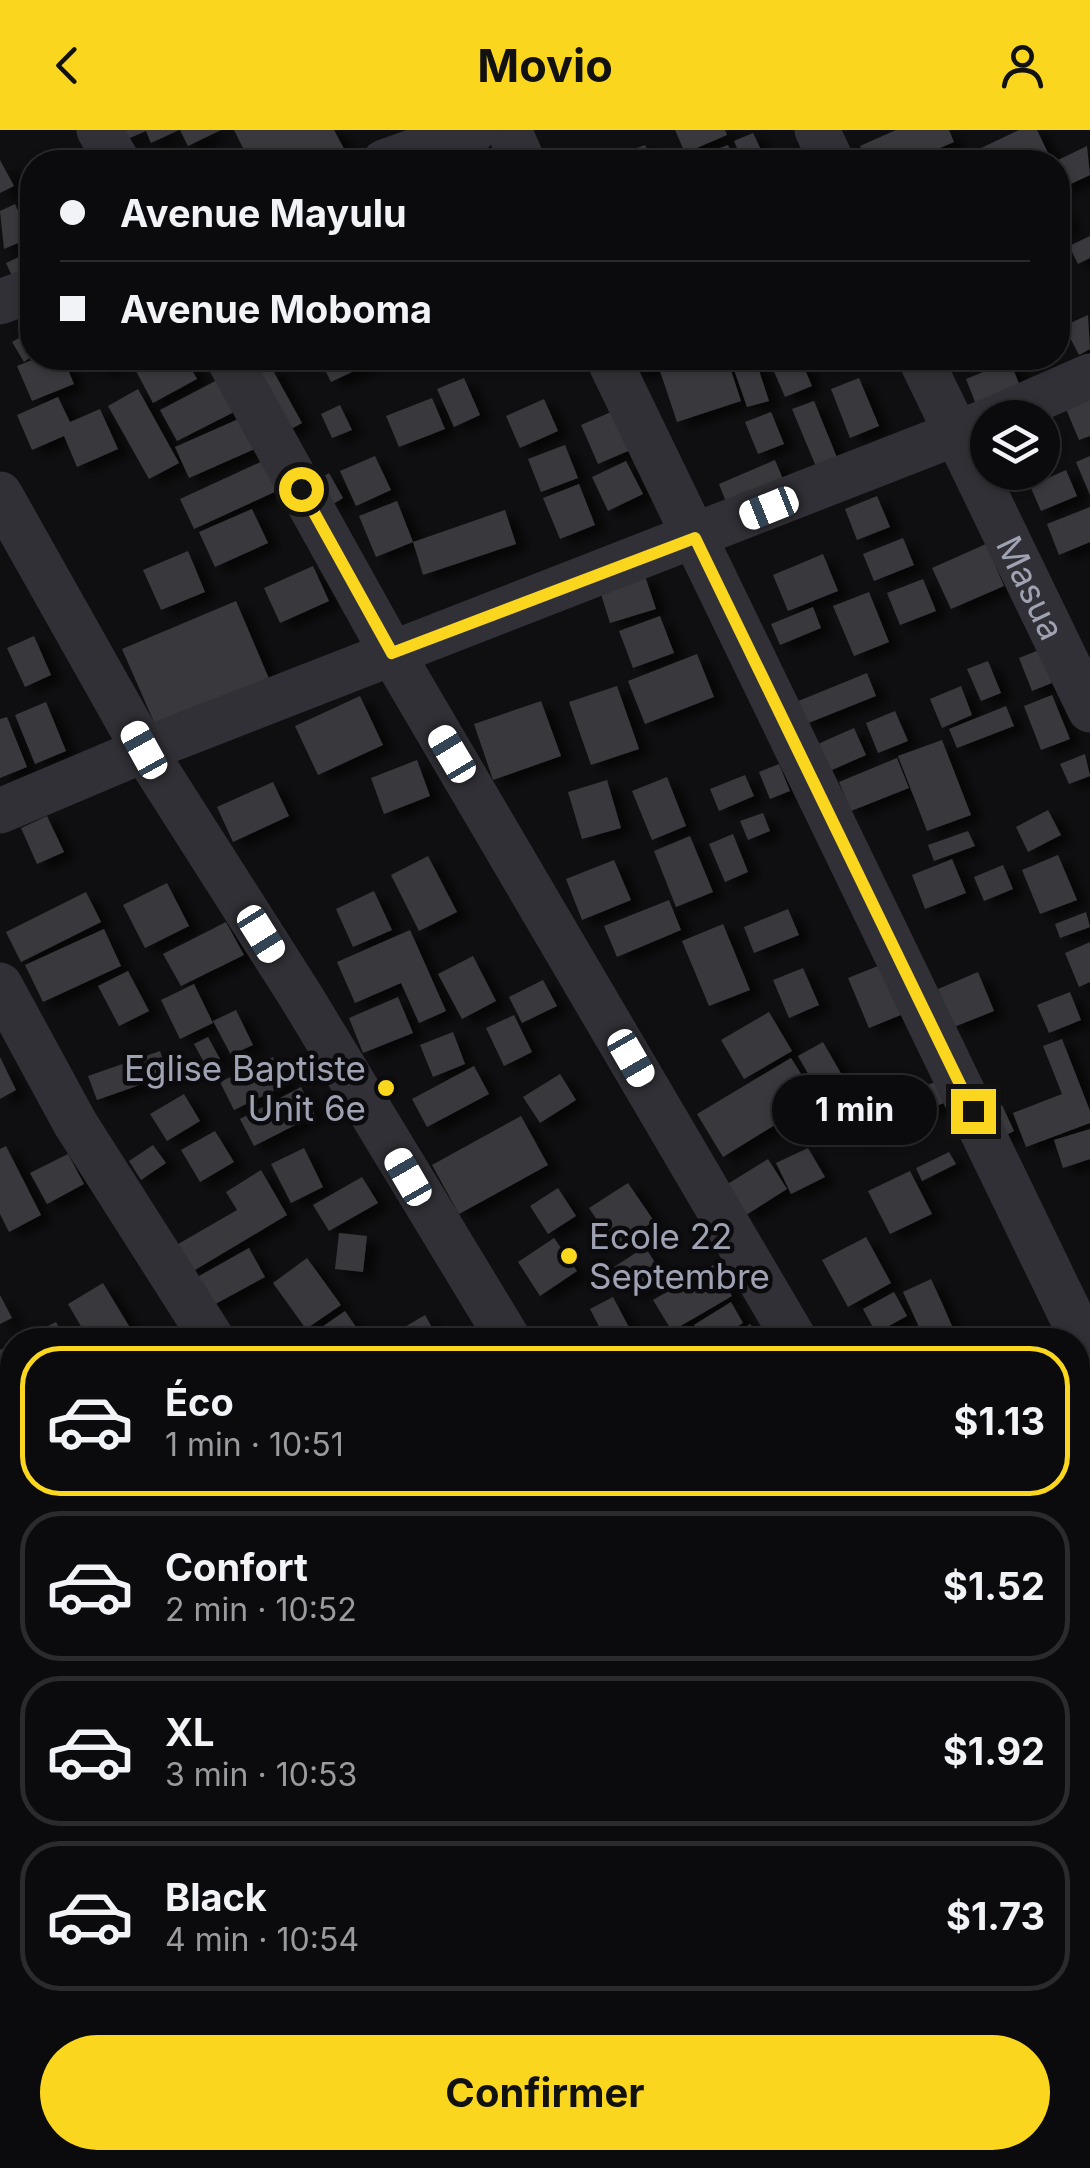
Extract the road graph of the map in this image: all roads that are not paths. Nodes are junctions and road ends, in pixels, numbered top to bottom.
1 (474, 130) edge
2 (418, 150) edge
3 (235, 370) edge
4 (614, 370) edge
5 (931, 370) edge
6 (1090, 376) edge
7 (1034, 400) edge
8 (970, 414) edge
9 (970, 428) edge
10 (1005, 490) edge
11 (0, 494) edge
12 (695, 538) junction
13 (392, 653) junction
14 (1090, 710) edge
15 (144, 750) junction
16 (0, 811) edge
17 (0, 985) edge
18 (205, 1328) edge
19 (501, 1328) edge
20 (788, 1328) edge
21 (1077, 1328) edge

1 - 2 street
3 - 13 street
4 - 12 street
5 - 8 street, Masua
6 - 7 street
9 - 12 street
10 - 14 street, Masua
11 - 15 street
12 - 13 street
12 - 21 street
13 - 15 street
13 - 20 street
15 - 16 street
15 - 19 street
17 - 18 street

